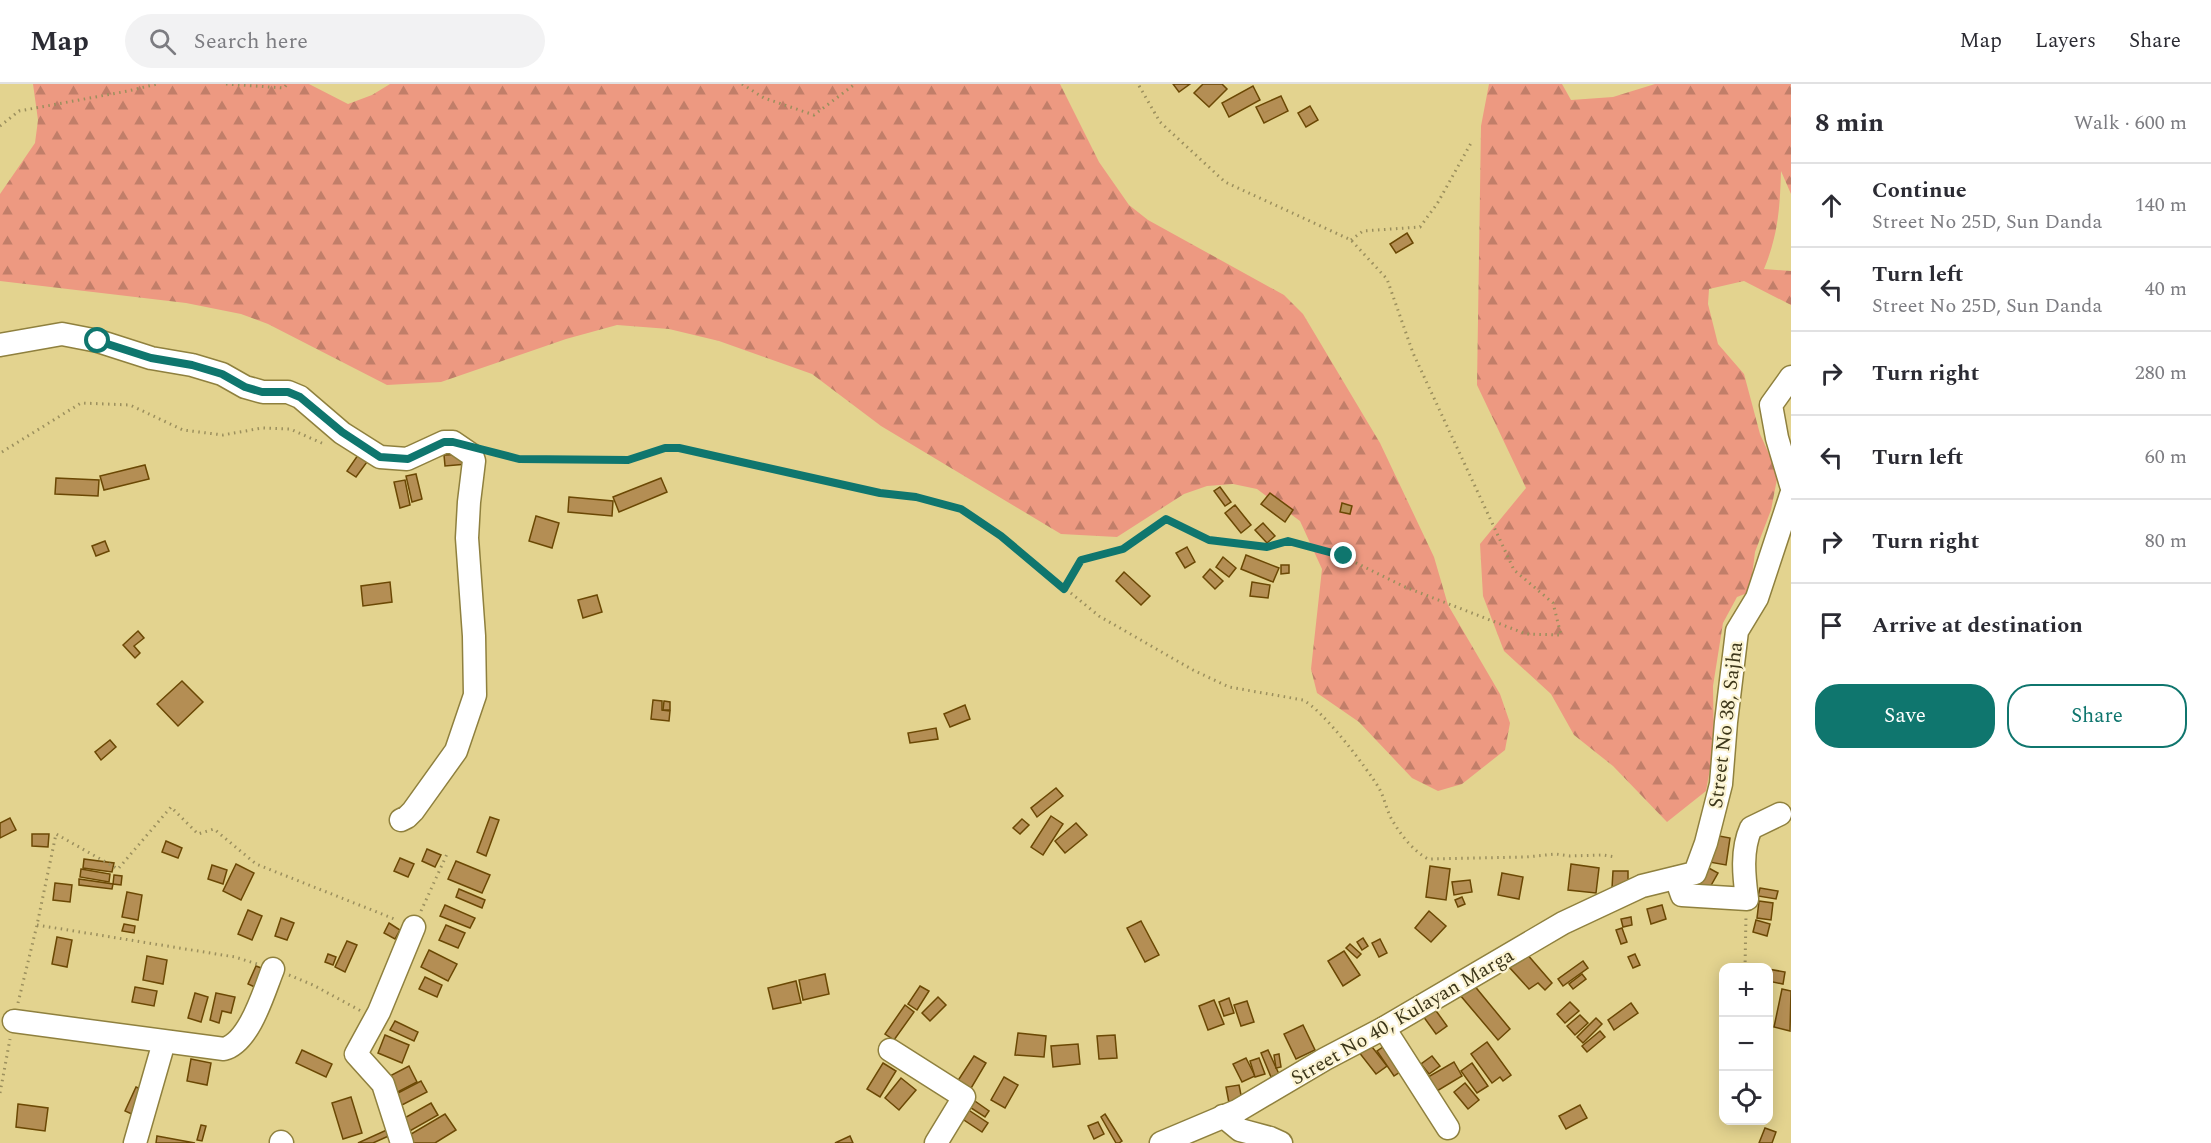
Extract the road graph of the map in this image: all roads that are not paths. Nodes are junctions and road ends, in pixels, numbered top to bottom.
1 (0, 345) edge
2 (1791, 377) edge
3 (1791, 485) edge
4 (1791, 495) edge
5 (1780, 814) dead end
6 (400, 820) dead end
7 (1676, 878) junction
8 (1642, 886) joint
9 (414, 927) road end
10 (273, 969) road end
11 (14, 1021) road end
12 (1384, 1028) junction
13 (164, 1042) junction
14 (890, 1050) dead end
15 (1223, 1116) junction
16 (1448, 1128) dead end
17 (135, 1143) edge
18 (402, 1143) edge
19 (936, 1143) edge
20 (1161, 1143) edge
21 (1281, 1143) edge

1 - 6 street
2 - 3 street
4 - 7 street, Street No 38, Sajha
5 - 7 street
7 - 8 street, Street No 38, Sajha
8 - 12 street, Street No 40, Kulayan Marga
9 - 18 street
10 - 13 street
11 - 13 street
12 - 15 street, Street No 40, Kulayan Marga
12 - 16 street
13 - 17 street
14 - 19 street
15 - 20 street, Street No 40, Kulayan Marga
15 - 21 street

